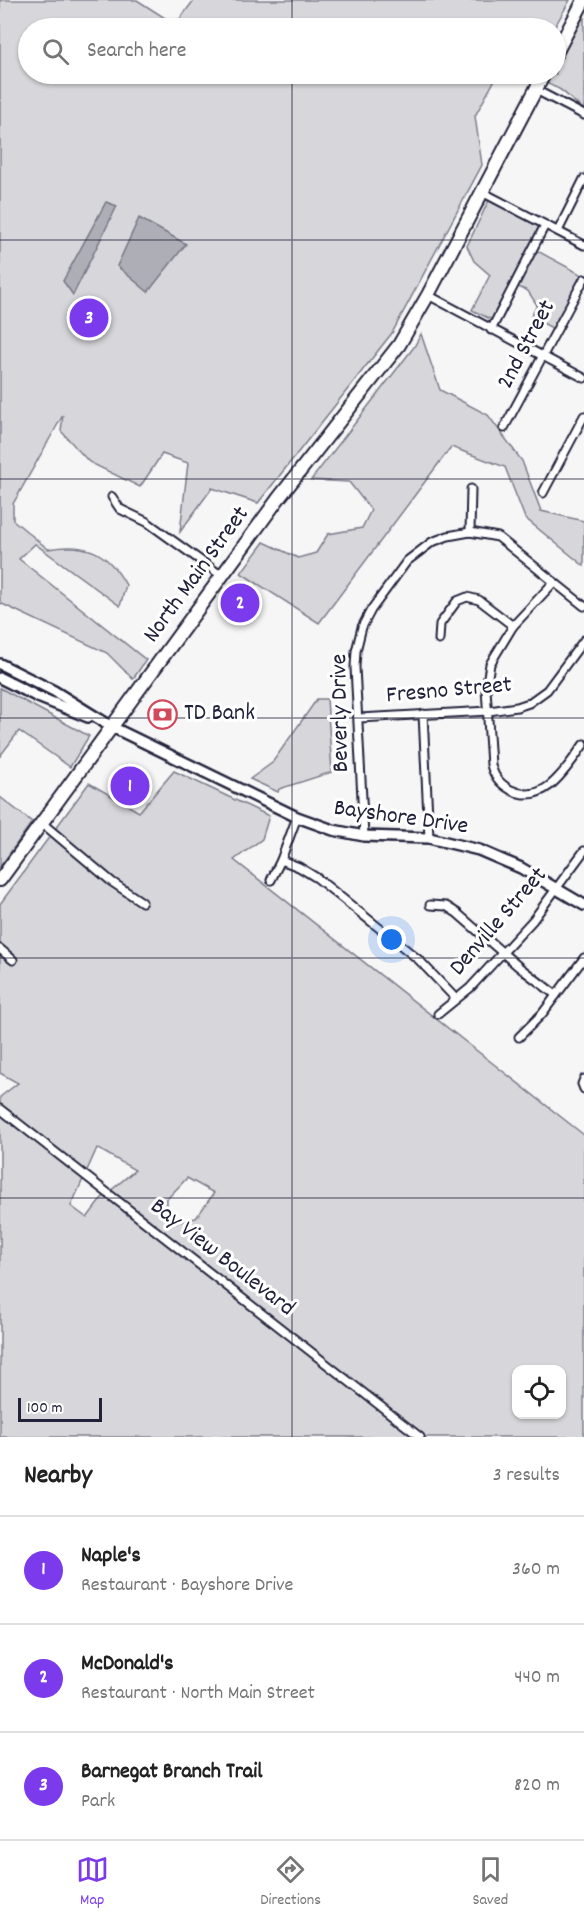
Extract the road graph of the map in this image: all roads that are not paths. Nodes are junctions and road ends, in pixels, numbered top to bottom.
1 (584, 0) edge
2 (566, 33) edge
3 (539, 84) edge
4 (536, 90) junction
5 (584, 115) edge
6 (584, 179) edge
7 (482, 192) junction
8 (545, 225) junction
9 (558, 231) junction
10 (584, 245) edge
11 (584, 279) edge
12 (428, 295) junction
13 (491, 330) junction
14 (544, 357) junction
15 (584, 378) edge
16 (584, 416) edge
17 (504, 428) dead end
18 (471, 489) dead end
19 (543, 493) dead end
20 (112, 497) dead end
21 (470, 532) junction
22 (222, 576) junction
23 (554, 582) junction
24 (584, 606) edge
25 (513, 626) junction
26 (439, 640) dead end
27 (584, 640) edge
28 (0, 664) edge
29 (0, 678) edge
30 (489, 711) junction
31 (423, 714) junction
32 (359, 718) junction
33 (112, 727) junction
34 (584, 744) edge
35 (297, 817) junction
36 (42, 823) junction
37 (364, 836) junction
38 (429, 838) junction
39 (584, 851) edge
40 (281, 860) junction
41 (0, 880) edge
42 (271, 880) dead end
43 (555, 888) junction
44 (142, 902) dead end
45 (430, 904) dead end
46 (584, 905) edge
47 (0, 949) edge
48 (503, 952) junction
49 (584, 958) edge
50 (13, 960) dead end
51 (556, 995) junction
52 (456, 999) junction
53 (438, 1014) dead end
54 (519, 1037) dead end
55 (584, 1079) edge
56 (584, 1089) edge
57 (0, 1109) edge
58 (420, 1437) edge

1 - 2 highway
3 - 4 highway, North Main Street
4 - 5 street
4 - 7 highway, North Main Street
6 - 9 street
7 - 8 street
7 - 12 highway, North Main Street
8 - 9 street
8 - 13 street
9 - 10 street
11 - 14 street, 2nd Street
12 - 13 street
12 - 22 highway, North Main Street
13 - 14 street
14 - 15 street
14 - 17 street, 2nd Street
16 - 19 street
18 - 21 street
20 - 22 street
21 - 23 street, Beverly Drive
21 - 32 street, Beverly Drive
22 - 33 highway, North Main Street
23 - 24 street, Beverly Drive
23 - 25 street
25 - 26 street
25 - 30 street
27 - 30 street, Fresno Street
28 - 33 street
29 - 33 street
30 - 31 street, Fresno Street
30 - 34 street
31 - 32 street, Fresno Street
31 - 38 street
32 - 37 street, Beverly Drive
33 - 35 street, Bayshore Drive
33 - 36 highway, North Main Street
35 - 37 street, Bayshore Drive
35 - 40 street
36 - 41 highway, North Main Street
36 - 44 street
37 - 38 street, Bayshore Drive
38 - 43 street, Bayshore Drive
39 - 43 street, Denville Street
40 - 42 street
40 - 52 street
43 - 46 street, Bayshore Drive
43 - 48 street, Denville Street
45 - 48 street
47 - 50 street
48 - 51 street
48 - 52 street, Denville Street
49 - 51 street
51 - 54 street
52 - 53 street, Denville Street
55 - 56 street
57 - 58 street, Bay View Boulevard

